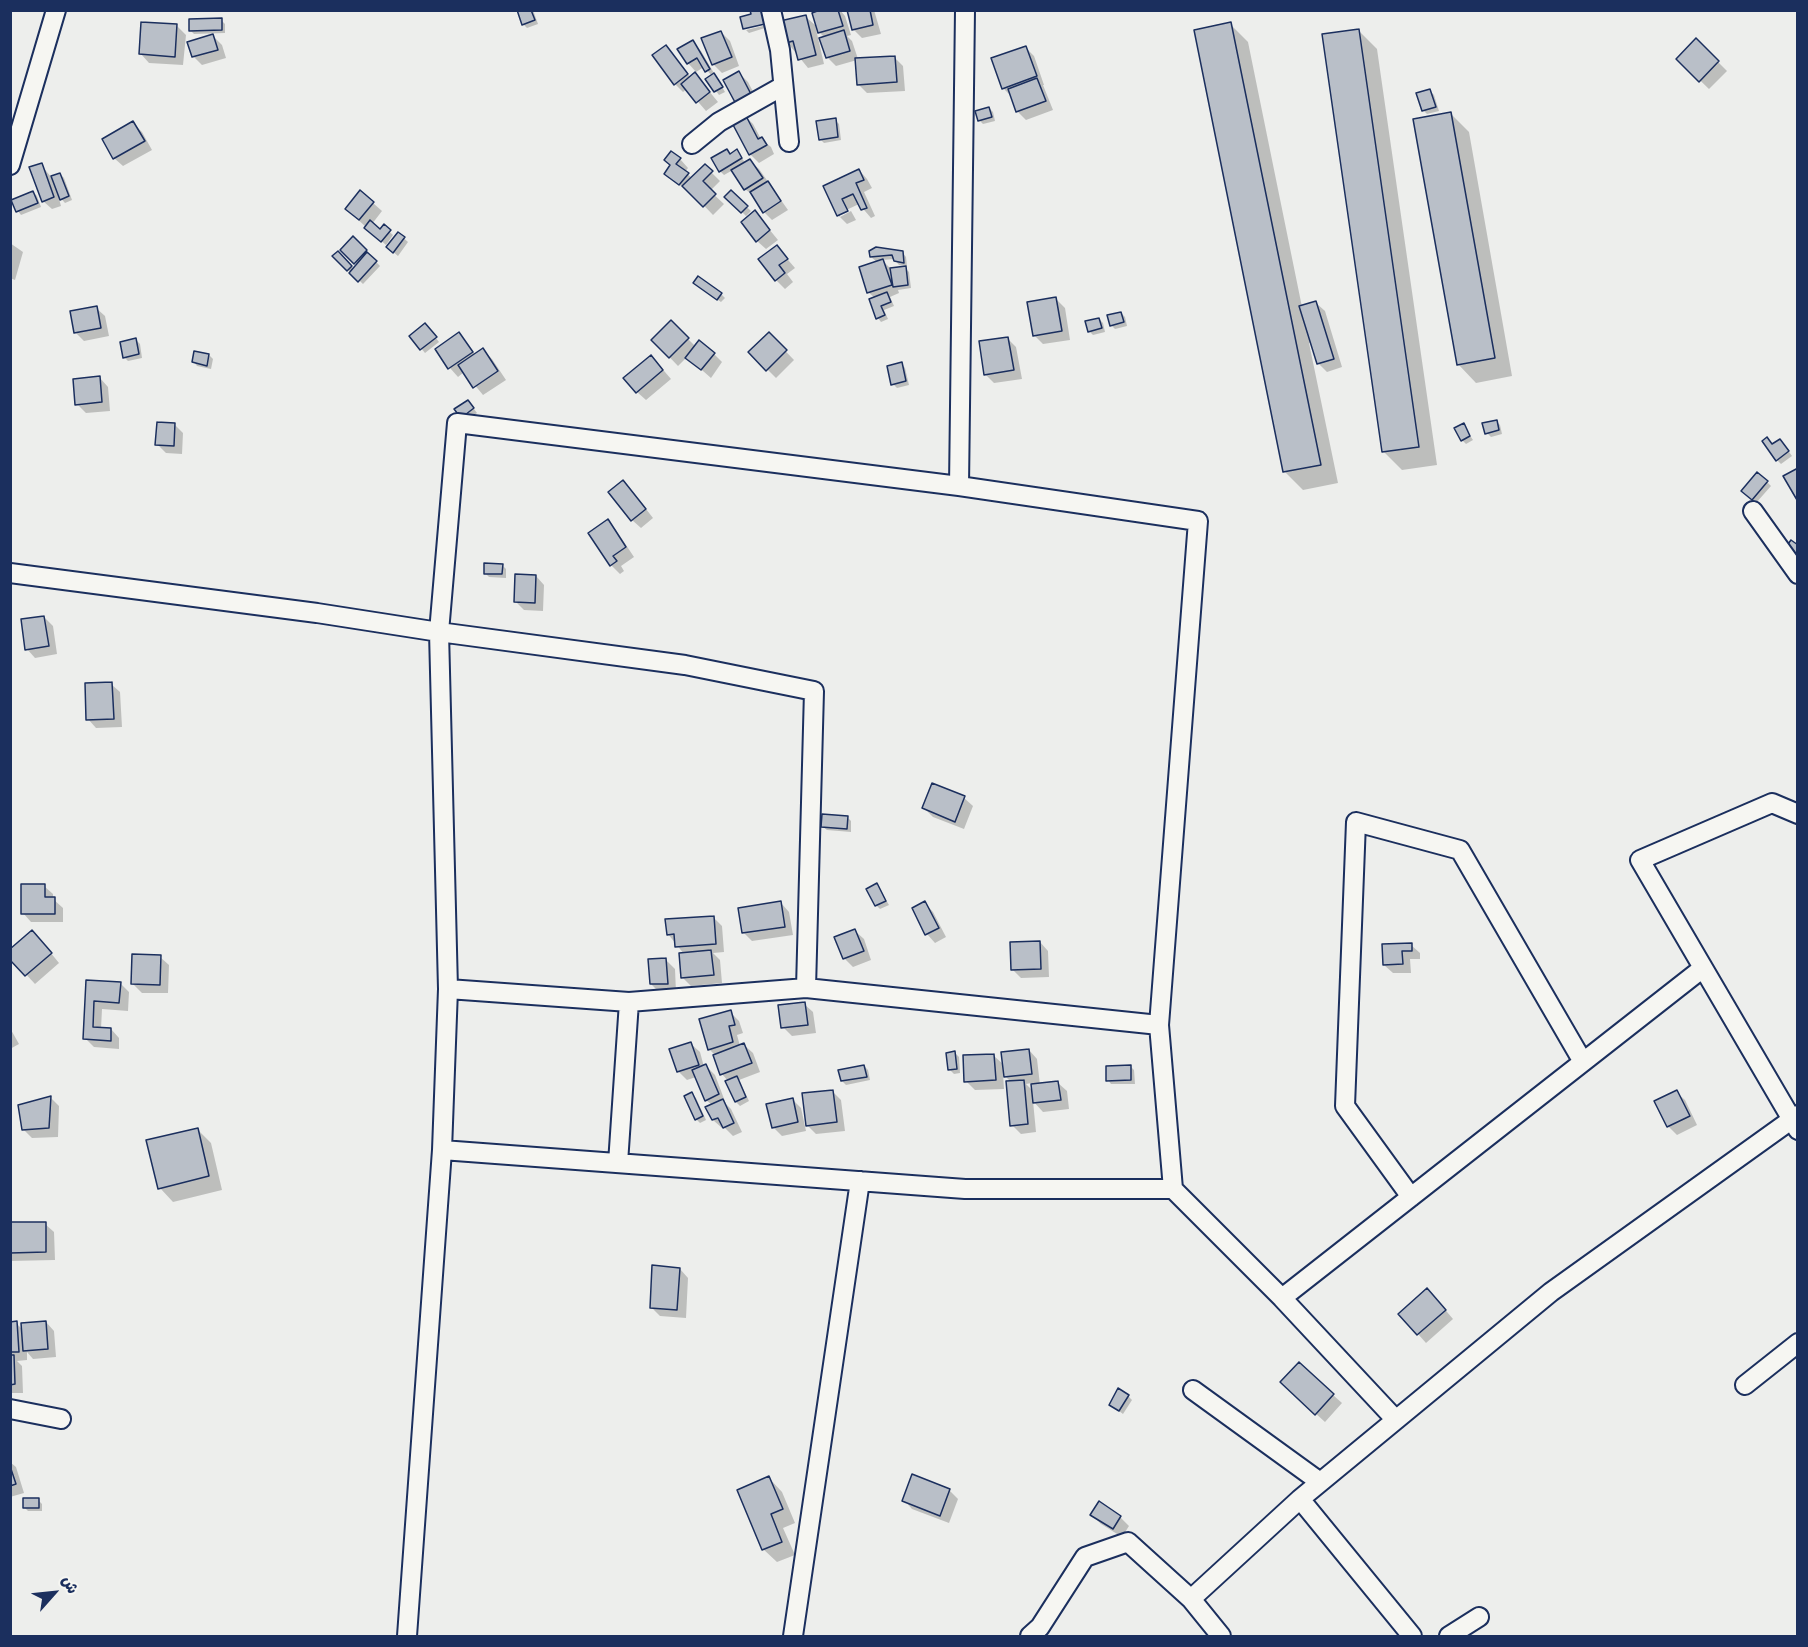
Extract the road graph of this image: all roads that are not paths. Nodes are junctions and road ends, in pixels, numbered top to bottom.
1 (56, 10) edge
2 (771, 10) edge
3 (965, 10) edge
4 (783, 86) junction
5 (789, 142) dead end
6 (692, 144) dead end
7 (10, 165) edge
8 (959, 486) junction
9 (1753, 511) dead end
10 (10, 573) edge
11 (1797, 574) edge
12 (439, 632) junction
13 (1797, 814) edge
14 (1703, 968) junction
15 (806, 988) junction
16 (448, 989) junction
17 (629, 1002) junction
18 (1159, 1025) junction
19 (1583, 1062) junction
20 (1795, 1122) edge
21 (442, 1150) junction
22 (618, 1163) junction
23 (860, 1181) junction
24 (1173, 1189) junction
25 (1411, 1197) junction
26 (1282, 1298) junction
27 (1797, 1343) edge
28 (1745, 1385) dead end
29 (1193, 1390) dead end
30 (10, 1409) edge
31 (61, 1419) dead end
32 (1396, 1420) junction
33 (1320, 1482) junction
34 (1300, 1499) junction
35 (1191, 1599) junction
36 (1479, 1617) dead end
37 (407, 1636) edge
38 (793, 1636) edge
39 (1030, 1636) edge
40 (1221, 1636) edge
41 (1412, 1636) edge
42 (1449, 1636) edge

1 - 7 street
2 - 4 street
3 - 8 street
4 - 5 street
4 - 6 street
8 - 12 street
8 - 18 street
9 - 11 street
10 - 12 street
12 - 15 street
12 - 16 street
13 - 14 street
14 - 19 street
14 - 20 street
15 - 17 street
15 - 18 street
16 - 17 street
16 - 21 street
17 - 22 street
18 - 24 street
19 - 25 street
19 - 25 street
20 - 32 street
21 - 22 street
21 - 37 street
22 - 23 street
23 - 24 street
23 - 38 street
24 - 26 street
25 - 26 street
26 - 32 street
27 - 28 street
29 - 33 street
30 - 31 street
32 - 33 street
33 - 34 street
34 - 35 street
34 - 41 street
35 - 39 street
35 - 40 street
36 - 42 street

